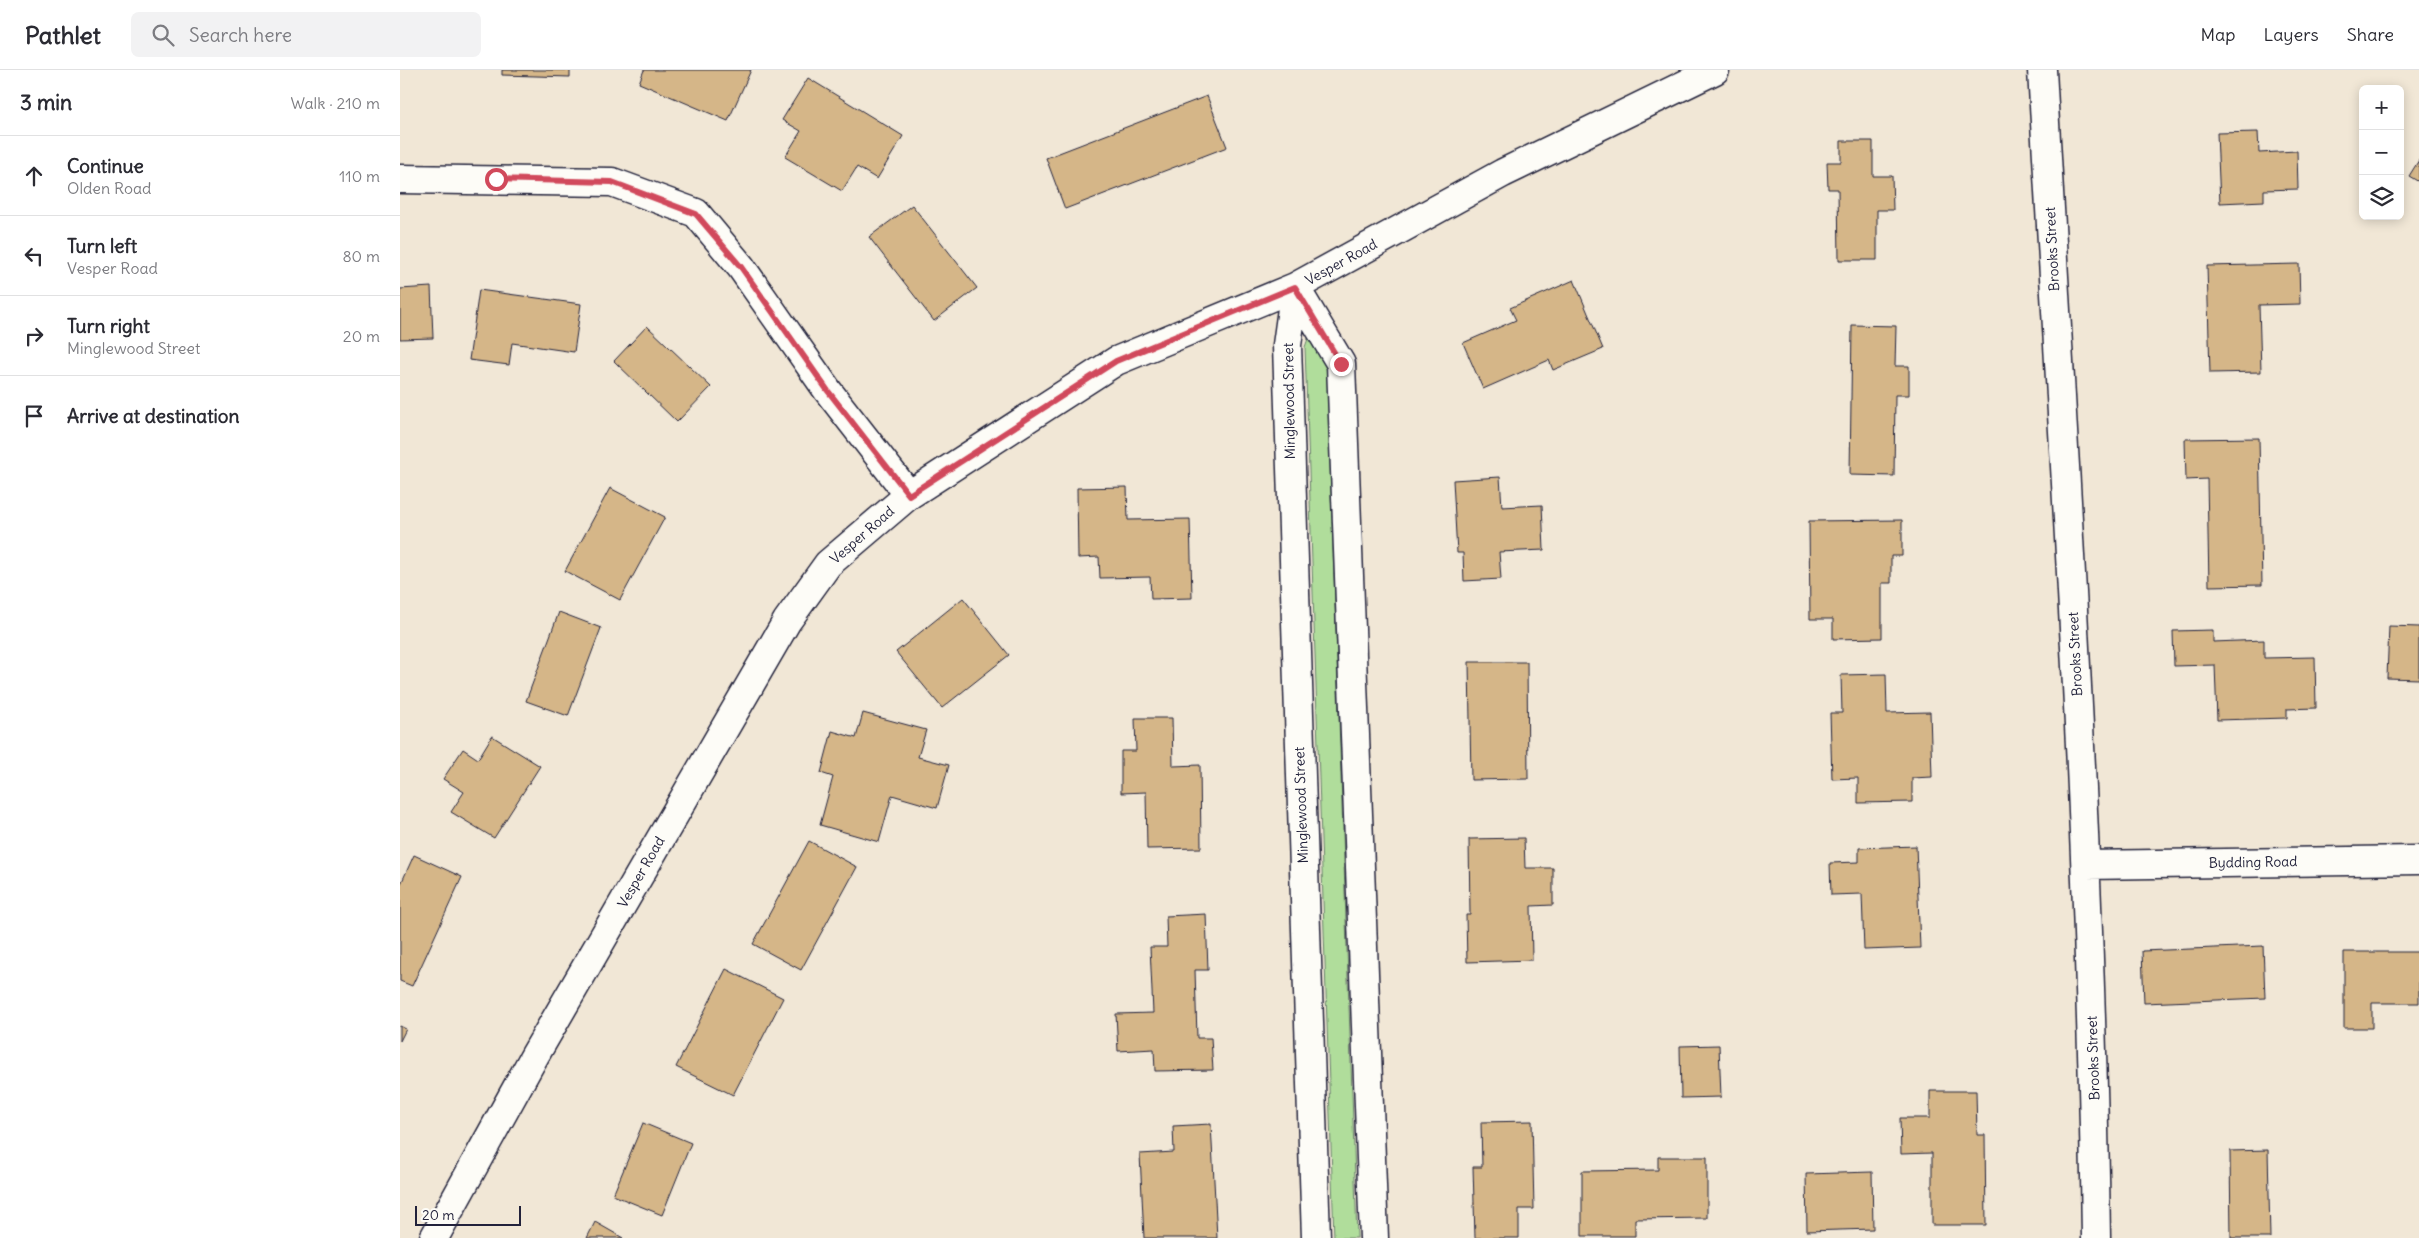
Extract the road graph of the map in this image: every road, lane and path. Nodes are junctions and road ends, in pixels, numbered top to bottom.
1 (1715, 70) edge
2 (2042, 70) edge
3 (400, 179) edge
4 (1295, 287) junction
5 (909, 495) junction
6 (2419, 860) edge
7 (2086, 865) junction
8 (434, 1238) edge
9 (1316, 1238) edge
10 (1374, 1238) edge
11 (2096, 1238) edge

1 - 4 street, Vesper Road
2 - 7 street, Brooks Street
3 - 5 street
4 - 5 street, Vesper Road
4 - 9 street, Minglewood Street
4 - 10 street
5 - 8 street, Vesper Road
6 - 7 street, Bydding Road
7 - 11 street, Brooks Street

